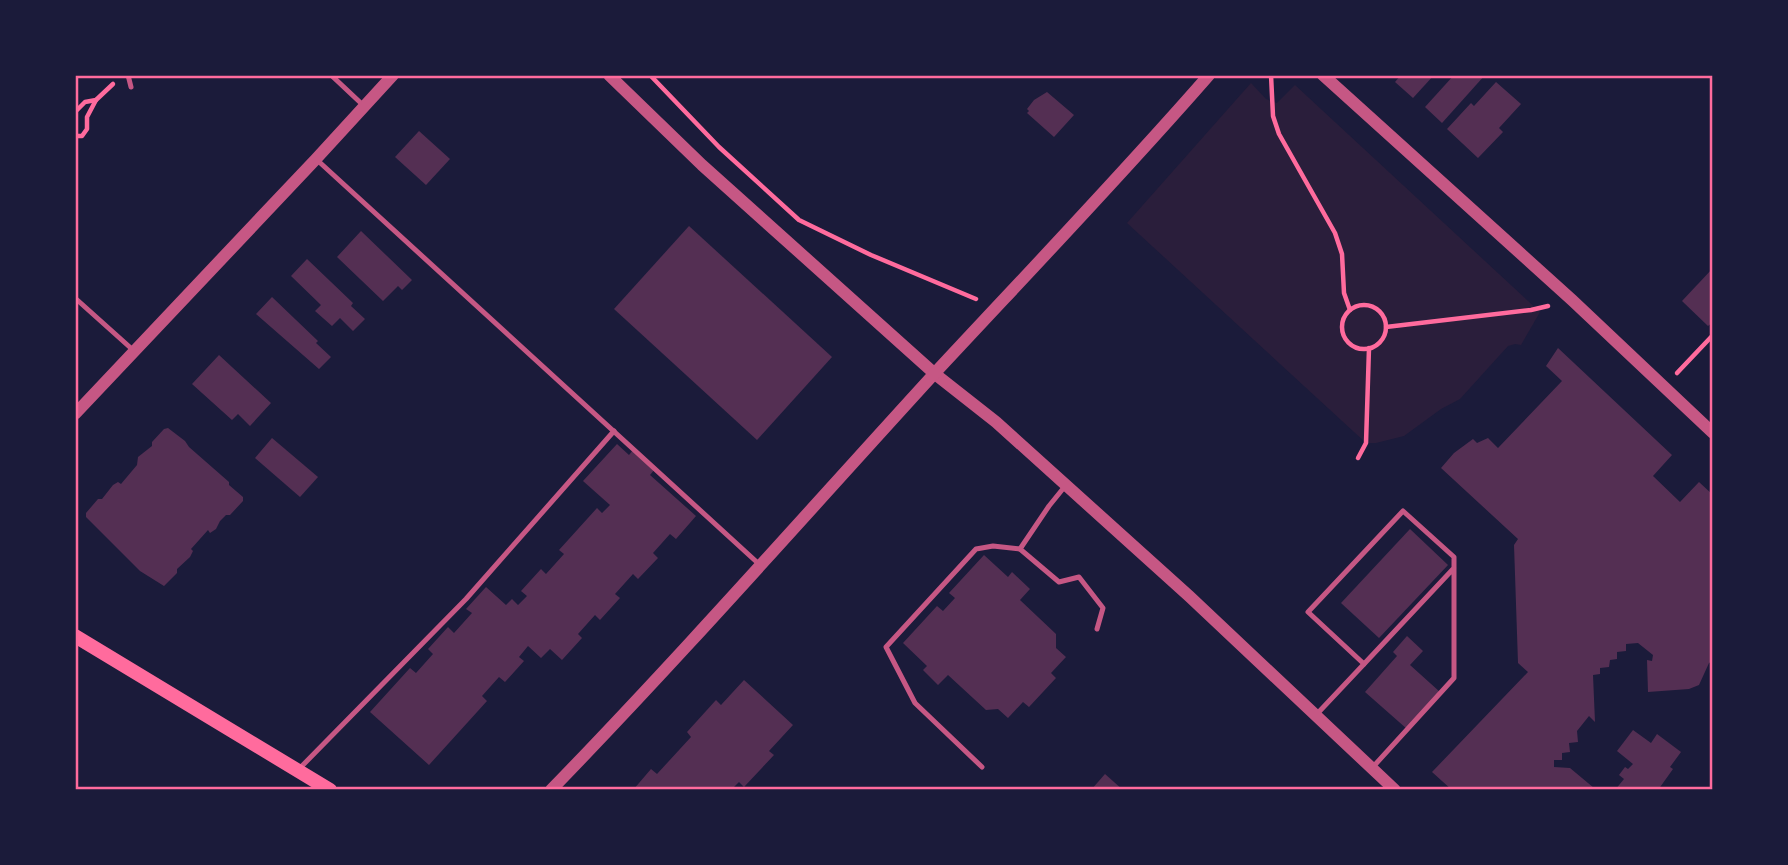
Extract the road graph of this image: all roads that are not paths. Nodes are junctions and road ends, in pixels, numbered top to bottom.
1 (128, 75) edge
2 (331, 75) edge
3 (393, 75) edge
4 (609, 75) edge
5 (1209, 75) edge
6 (1323, 75) edge
7 (131, 87) dead end
8 (365, 106) junction
9 (316, 159) junction
10 (75, 298) edge
11 (135, 352) junction
12 (935, 374) junction
13 (75, 414) edge
14 (614, 431) junction
15 (1713, 433) edge
16 (1066, 485) junction
17 (1020, 550) junction
18 (760, 565) junction
19 (1454, 568) junction
20 (1097, 629) dead end
21 (75, 636) edge
22 (1364, 664) junction
23 (1316, 715) junction
24 (982, 767) dead end
25 (1372, 768) junction
26 (298, 770) junction
27 (330, 790) edge
28 (551, 790) edge
29 (1395, 790) edge

1 - 7 lane
2 - 8 lane
3 - 8 street
4 - 12 street
5 - 12 street
6 - 15 street
8 - 9 street
9 - 11 street
9 - 14 lane
10 - 11 lane
11 - 13 street
12 - 16 street
12 - 18 street
14 - 18 lane
14 - 26 lane
16 - 17 lane
16 - 23 street
17 - 20 lane
17 - 24 lane
18 - 28 street
19 - 22 lane
19 - 22 lane
19 - 25 lane
21 - 26 main road
22 - 23 lane
23 - 25 street
25 - 29 street
26 - 27 main road

